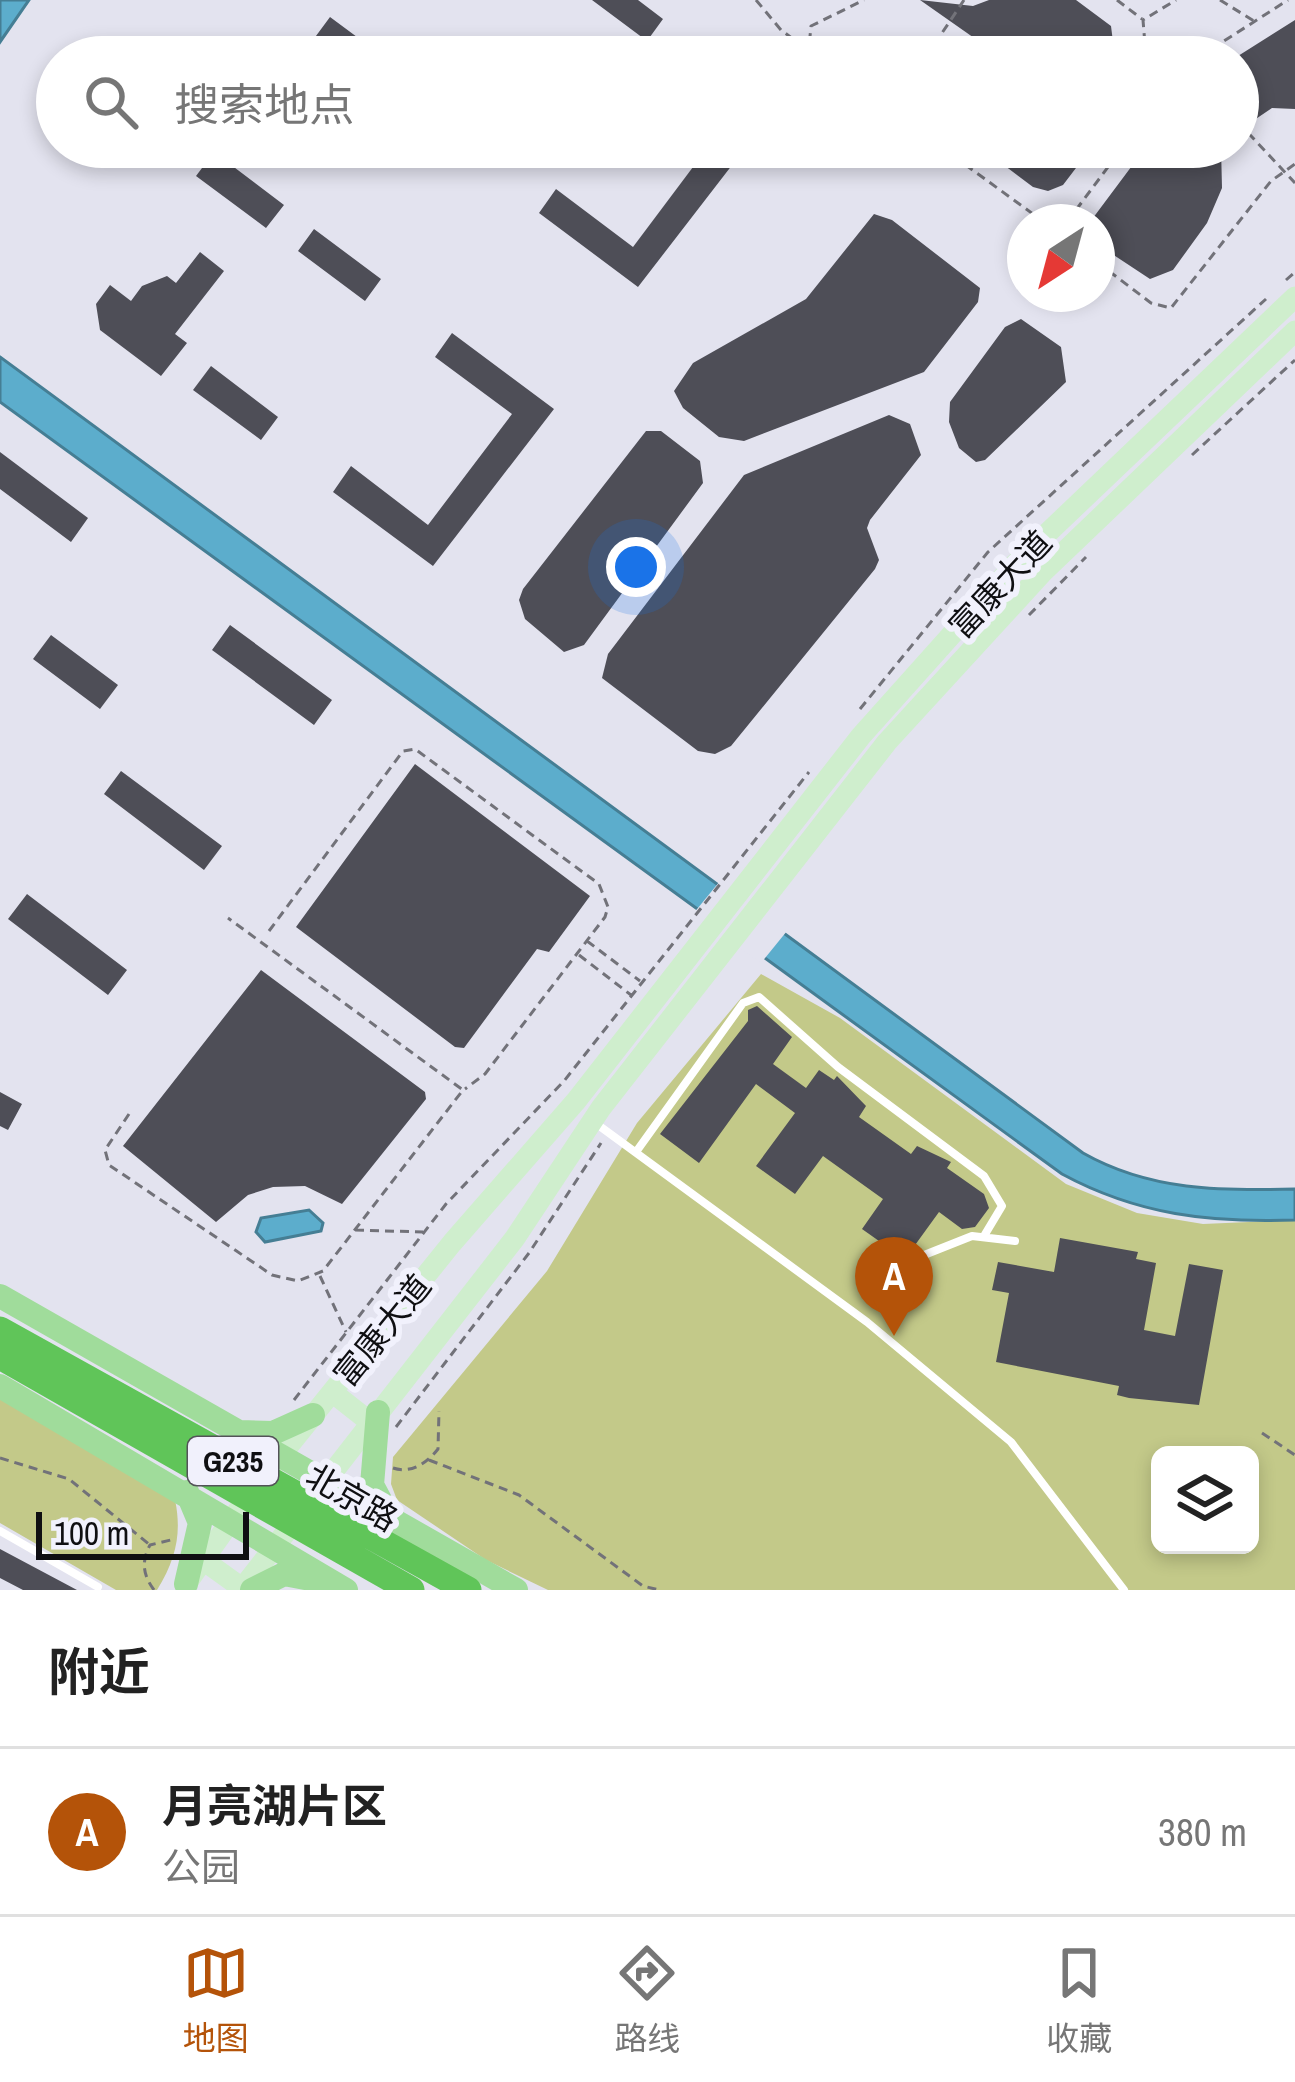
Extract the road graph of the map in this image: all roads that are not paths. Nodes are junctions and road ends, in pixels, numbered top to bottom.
1 (1295, 297) edge
2 (1295, 331) edge
3 (744, 906) junction
4 (692, 972) junction
5 (593, 1121) junction
6 (636, 1152) junction
7 (984, 1236) junction
8 (1015, 1240) dead end
9 (867, 1257) dead end
10 (0, 1296) edge
11 (0, 1330) edge
12 (0, 1356) edge
13 (0, 1386) edge
14 (332, 1391) junction
15 (300, 1412) junction
16 (374, 1417) junction
17 (238, 1431) junction
18 (280, 1456) junction
19 (324, 1480) junction
20 (187, 1492) junction
21 (391, 1519) junction
22 (231, 1520) junction
23 (0, 1532) edge
24 (273, 1547) junction
25 (398, 1552) junction
26 (200, 1554) junction
27 (358, 1560) junction
28 (98, 1587) edge
29 (184, 1587) edge
30 (242, 1589) edge
31 (252, 1590) edge
32 (343, 1590) edge
33 (397, 1590) edge
34 (411, 1590) edge
35 (467, 1590) edge
36 (489, 1590) edge
37 (516, 1590) edge
38 (1124, 1590) edge

1 - 3 street, 富康大道
2 - 3 street, 富康大道
3 - 4 street
4 - 5 street, 富康大道
4 - 14 street, 富康大道
5 - 6 lane
5 - 16 street, 富康大道
6 - 7 lane
6 - 38 lane
7 - 8 lane
7 - 9 lane
10 - 17 main road, 北京路
11 - 25 highway, G235
12 - 27 highway
13 - 20 main road
14 - 15 street, 富康大道
14 - 16 street
15 - 17 main road
15 - 18 street, 富康大道
16 - 19 street, 富康大道
16 - 21 main road
17 - 18 main road, 北京路
18 - 19 main road, 北京路
18 - 22 street, 富康大道
19 - 21 main road, 北京路
19 - 24 street, 富康大道
20 - 22 main road
20 - 26 main road
21 - 37 main road, 北京路
22 - 24 main road
22 - 26 street, 富康大道
23 - 28 lane
24 - 30 street, 富康大道
24 - 32 main road
25 - 35 highway, G235
25 - 36 highway
26 - 29 main road
26 - 30 street
27 - 33 highway
27 - 34 highway
31 - 32 main road

